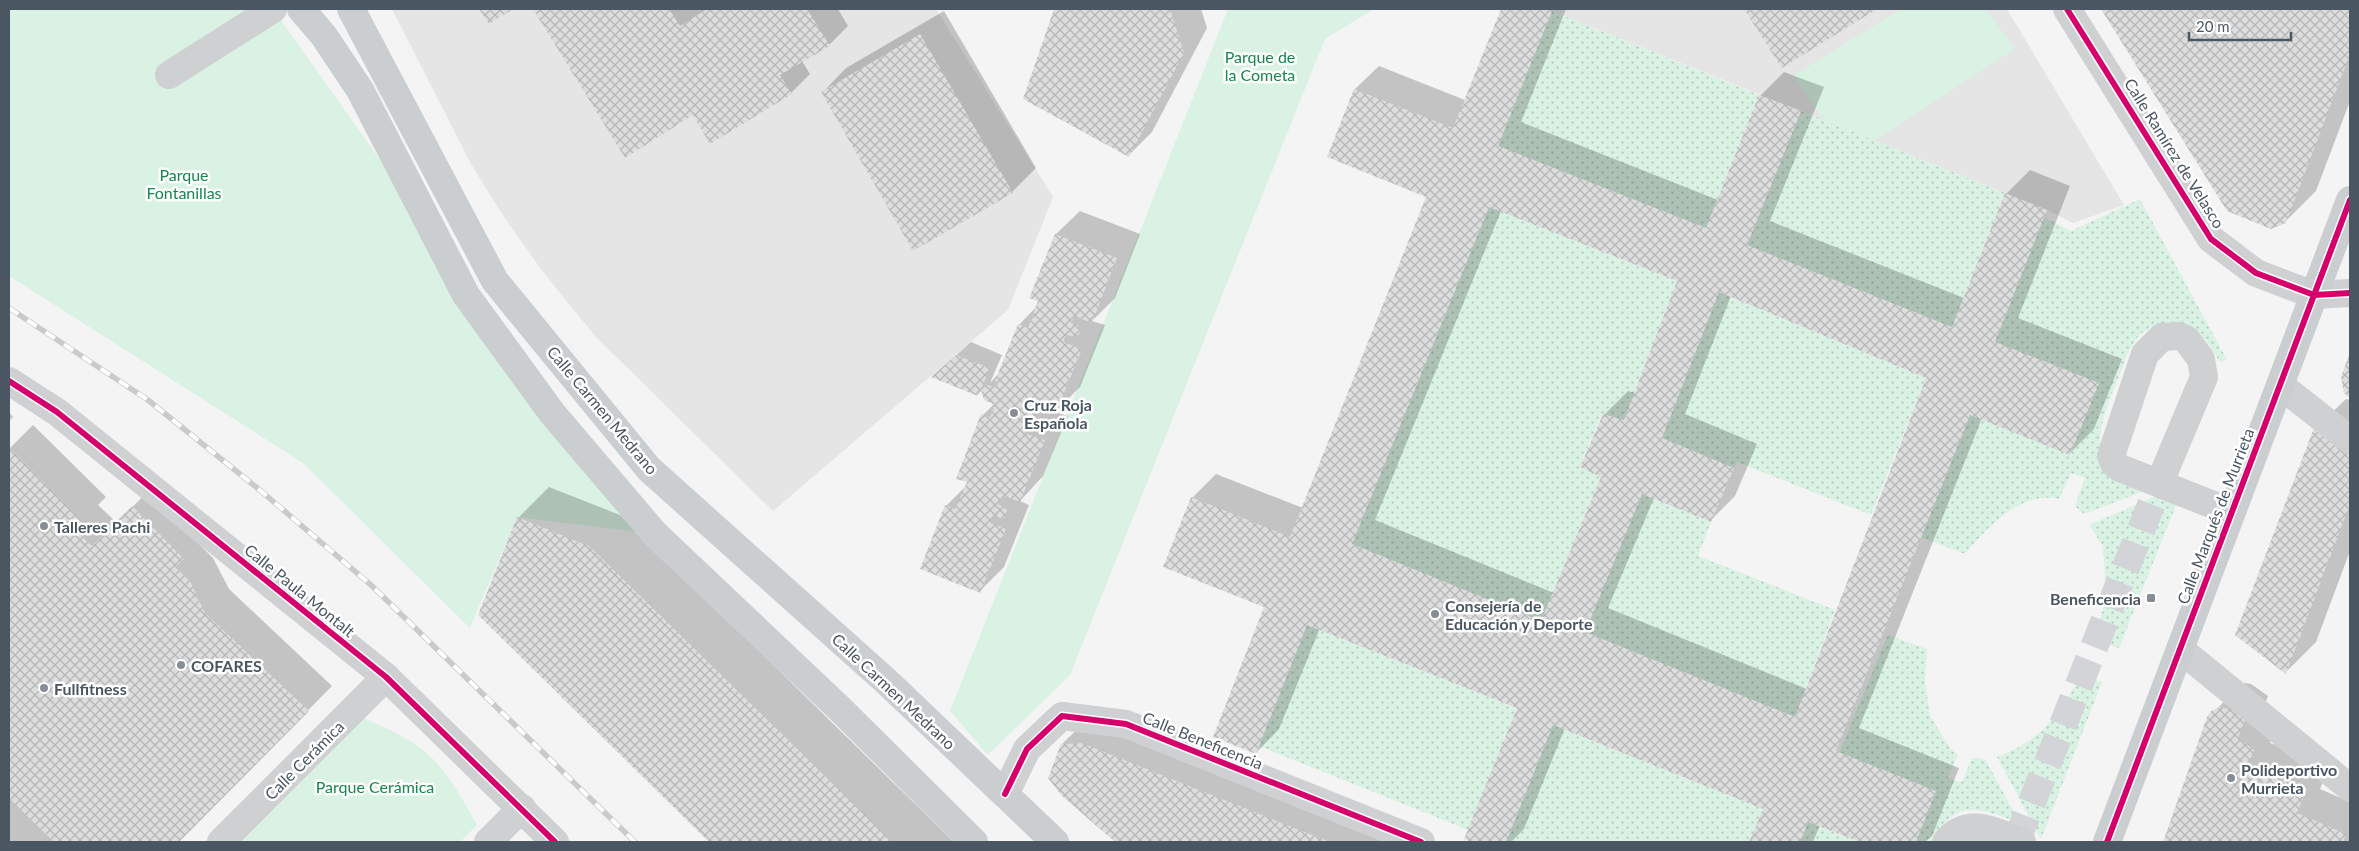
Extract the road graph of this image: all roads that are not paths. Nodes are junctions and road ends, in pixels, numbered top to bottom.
1 (273, 9) edge
2 (301, 9) edge
3 (351, 9) edge
4 (2067, 9) edge
5 (169, 75) dead end
6 (2350, 200) edge
7 (2350, 293) edge
8 (2314, 294) junction
9 (9, 381) edge
10 (2280, 385) junction
11 (2350, 440) edge
12 (2165, 470) tunnel mouth
13 (2231, 512) junction
14 (2180, 649) junction
15 (386, 677) junction
16 (2350, 788) edge
17 (1004, 794) junction
18 (522, 808) junction
19 (221, 842) edge
20 (488, 842) edge
21 (555, 842) edge
22 (974, 842) edge
23 (1055, 842) edge
24 (1421, 842) edge
25 (1946, 842) edge
26 (2022, 842) edge
27 (2107, 842) edge

1 - 5 street
2 - 22 main road
3 - 17 main road, Calle Carmen Medrano
4 - 8 street, Calle Ramírez de Velasco
6 - 8 main road, Calle Marqués de Murrieta
7 - 8 street
8 - 10 main road, Calle Marqués de Murrieta
9 - 15 street, Calle Paula Montalt
10 - 11 street
10 - 13 main road, Calle Marqués de Murrieta
12 - 13 street
13 - 14 main road, Calle Marqués de Murrieta
14 - 16 street
14 - 27 main road, Calle Marqués de Murrieta
15 - 18 street, Calle Paula Montalt
15 - 19 street, Calle Cerámica
17 - 23 main road, Calle Carmen Medrano
17 - 24 street, Calle Beneficencia
18 - 20 street
18 - 21 street, Calle Paula Montalt
25 - 26 street

